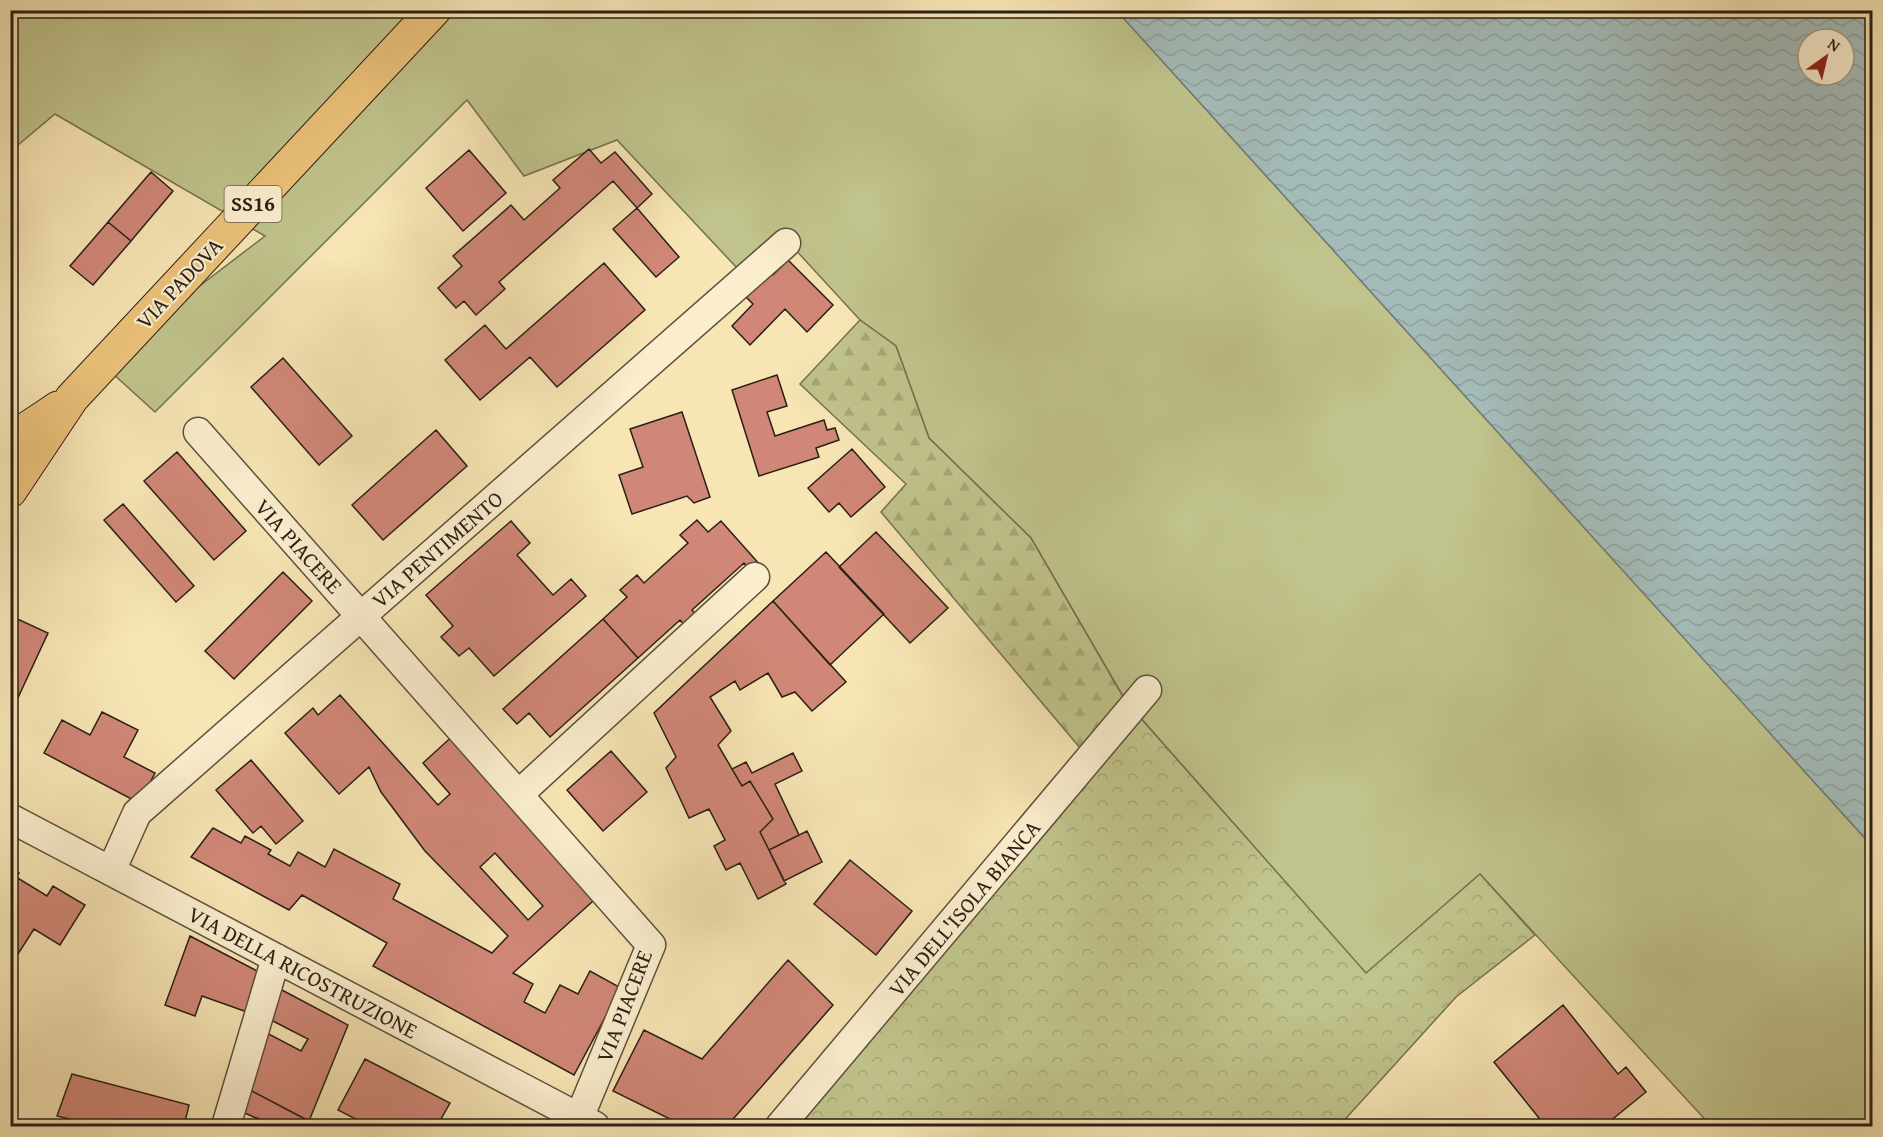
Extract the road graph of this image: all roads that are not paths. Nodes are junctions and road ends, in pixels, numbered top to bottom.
1 (434, 10) edge
2 (786, 243) dead end
3 (72, 398) junction
4 (198, 432) dead end
5 (10, 440) edge
6 (10, 491) edge
7 (755, 577) dead end
8 (361, 616) junction
9 (1147, 690) dead end
10 (519, 794) junction
11 (10, 818) edge
12 (111, 871) junction
13 (276, 958) junction
14 (587, 1122) edge
15 (226, 1126) edge
16 (780, 1126) edge

1 - 3 main road, VIA PADOVA / SS16
2 - 8 street, VIA PENTIMENTO
3 - 5 main road, VIA PADOVA / SS16
3 - 6 main road, VIA PADOVA / SS16
4 - 8 street, VIA PIACERE
7 - 10 street
8 - 10 street, VIA PIACERE
8 - 12 street, VIA PENTIMENTO
9 - 16 street, VIA DELL'ISOLA BIANCA
10 - 14 street, VIA PIACERE
11 - 12 street, VIA DELLA RICOSTRUZIONE
12 - 13 street, VIA DELLA RICOSTRUZIONE
13 - 14 street, VIA DELLA RICOSTRUZIONE
13 - 15 street

